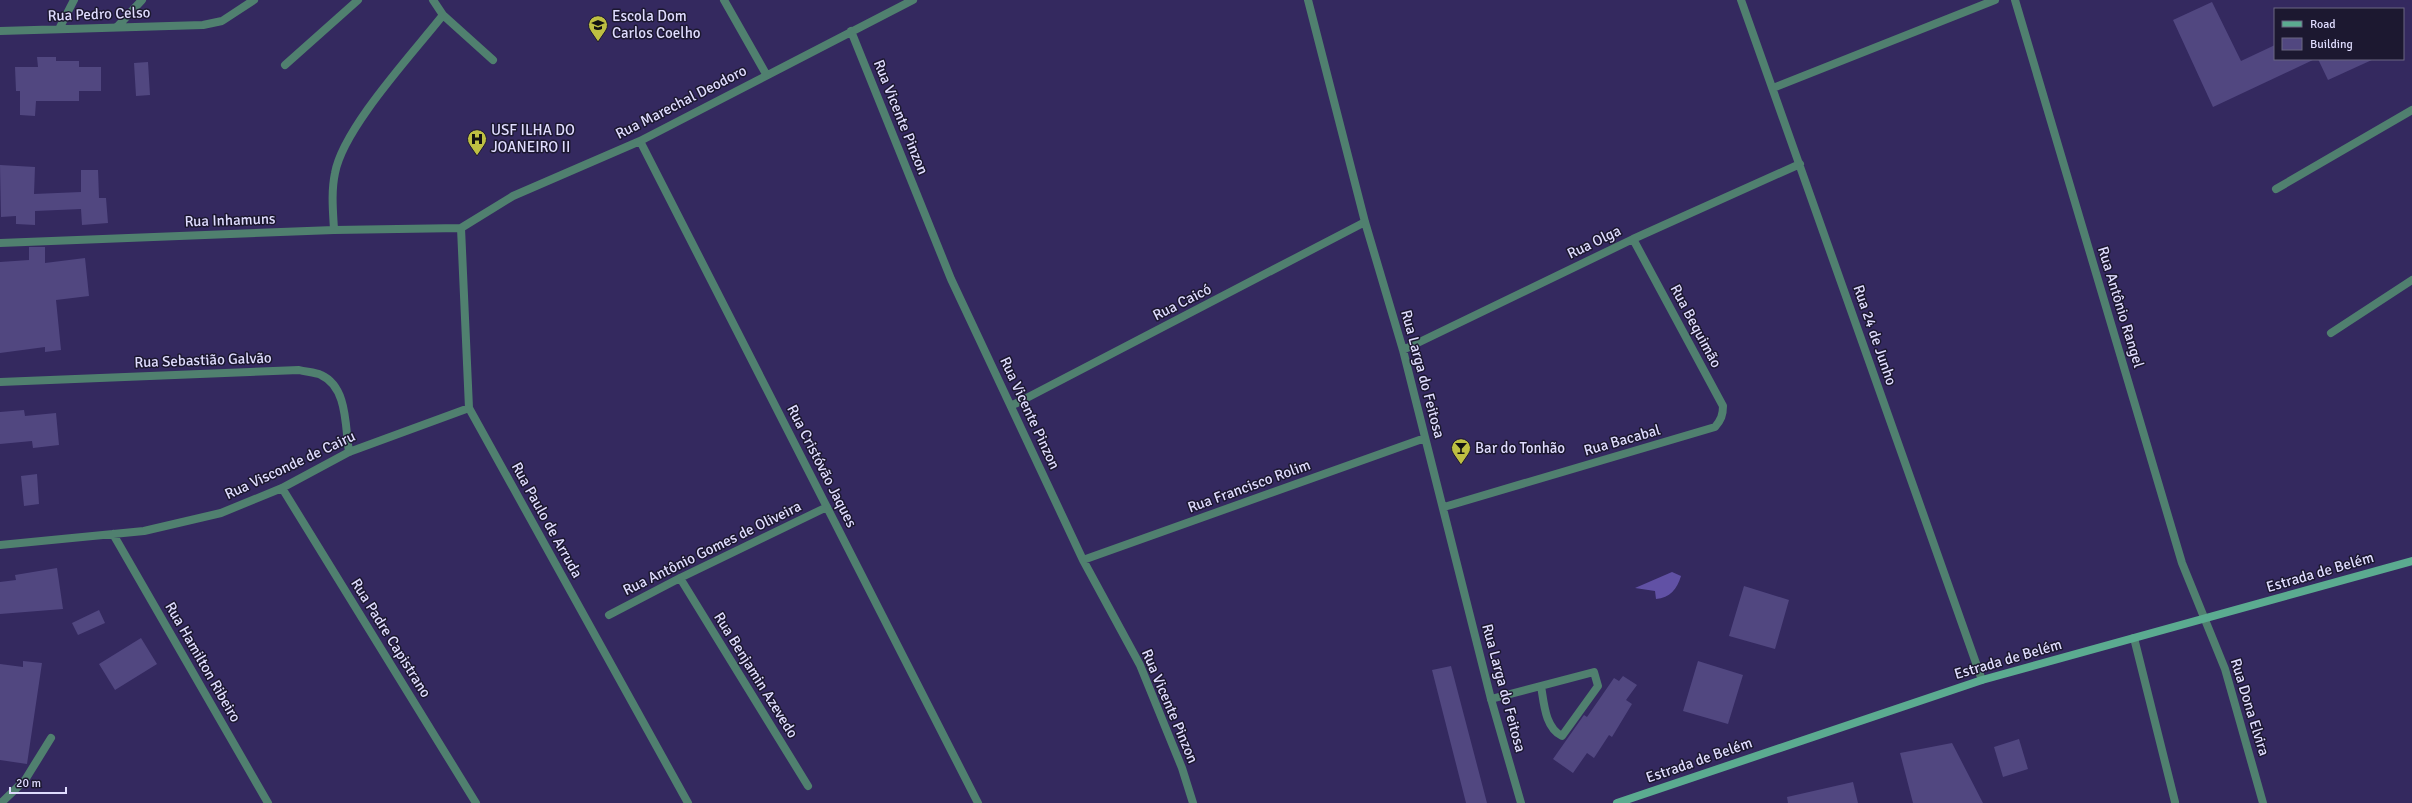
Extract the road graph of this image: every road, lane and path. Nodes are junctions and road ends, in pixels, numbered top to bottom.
1 (74, 0) edge
2 (142, 0) edge
3 (254, 0) edge
4 (358, 0) edge
5 (433, 0) edge
6 (724, 0) edge
7 (913, 0) edge
8 (1308, 0) edge
9 (1741, 0) edge
10 (1995, 0) edge
11 (2015, 0) edge
12 (900, 3) edge
13 (443, 15) junction
14 (117, 27) junction
15 (59, 29) junction
16 (0, 31) edge
17 (851, 31) junction
18 (493, 60) dead end
19 (285, 64) dead end
20 (766, 74) junction
21 (1773, 88) junction
22 (2412, 110) edge
23 (640, 140) junction
24 (1800, 164) junction
25 (2276, 189) dead end
26 (1366, 222) junction
27 (461, 228) junction
28 (334, 230) junction
29 (1633, 239) junction
30 (0, 243) edge
31 (2412, 280) edge
32 (2331, 333) dead end
33 (1403, 350) junction
34 (0, 382) edge
35 (1011, 406) junction
36 (469, 408) junction
37 (1715, 427) joint
38 (1425, 438) junction
39 (348, 452) junction
40 (282, 488) junction
41 (827, 507) junction
42 (1444, 507) junction
43 (113, 534) junction
44 (0, 545) edge
45 (1083, 560) junction
46 (2412, 561) edge
47 (680, 578) junction
48 (610, 615) dead end
49 (2204, 620) junction
50 (2134, 638) junction
51 (1982, 680) junction
52 (1540, 686) junction
53 (1491, 699) junction
54 (51, 738) dead end
55 (808, 786) dead end
56 (2175, 802) edge
57 (1, 803) edge
58 (268, 803) edge
59 (476, 803) edge
60 (688, 803) edge
61 (978, 803) edge
62 (1193, 803) edge
63 (1521, 803) edge
64 (1617, 803) edge
65 (2263, 803) edge

1 - 15 street
2 - 14 street
3 - 14 street, Rua Pedro Celso
4 - 19 street
5 - 13 street
6 - 20 street
7 - 12 street, Rua Marechal Deodoro
8 - 26 street, Rua Larga do Feitosa
9 - 21 street, Rua 24 de Junho
10 - 21 street
11 - 49 street, Rua Antônio Rangel
12 - 17 street, Rua Marechal Deodoro
13 - 18 street
13 - 28 street
14 - 15 street, Rua Pedro Celso
15 - 16 street, Rua Pedro Celso
17 - 20 street, Rua Marechal Deodoro
17 - 35 street, Rua Vicente Pinzon
20 - 23 street, Rua Marechal Deodoro
21 - 24 street, Rua 24 de Junho
22 - 25 street
23 - 27 street, Rua Marechal Deodoro
23 - 41 street, Rua Cristóvão Jaques
24 - 29 street, Rua Olga
24 - 51 street, Rua 24 de Junho
26 - 33 street, Rua Larga do Feitosa
26 - 35 street, Rua Caicó
27 - 28 street, Rua Inhamuns
27 - 36 street, Rua Paulo de Arruda
28 - 30 street, Rua Inhamuns
29 - 33 street, Rua Olga
29 - 37 street, Rua Bequimão
31 - 32 street
33 - 38 street, Rua Larga do Feitosa
34 - 39 street, Rua Sebastião Galvão
35 - 45 street, Rua Vicente Pinzon
36 - 39 street, Rua Visconde de Cairu
36 - 60 street, Rua Paulo de Arruda
37 - 42 street, Rua Bacabal
38 - 42 street, Rua Larga do Feitosa
38 - 45 street, Rua Francisco Rolim
39 - 40 street, Rua Visconde de Cairu
40 - 43 street, Rua Visconde de Cairu
40 - 59 street, Rua Padre Capistrano
41 - 47 street, Rua Antônio Gomes de Oliveira
41 - 61 street, Rua Cristóvão Jaques
42 - 53 street, Rua Larga do Feitosa
43 - 44 street, Rua Visconde de Cairu
43 - 58 street, Rua Hamilton Ribeiro
45 - 62 street, Rua Vicente Pinzon
46 - 49 main road, Estrada de Belém
47 - 48 street, Rua Antônio Gomes de Oliveira
47 - 55 street, Rua Benjamin Azevedo
49 - 50 main road, Estrada de Belém
49 - 65 street, Rua Dona Elvira
50 - 51 main road, Estrada de Belém
50 - 56 street
51 - 64 main road, Estrada de Belém
52 - 52 street
52 - 53 street
53 - 63 street, Rua Larga do Feitosa
54 - 57 street

